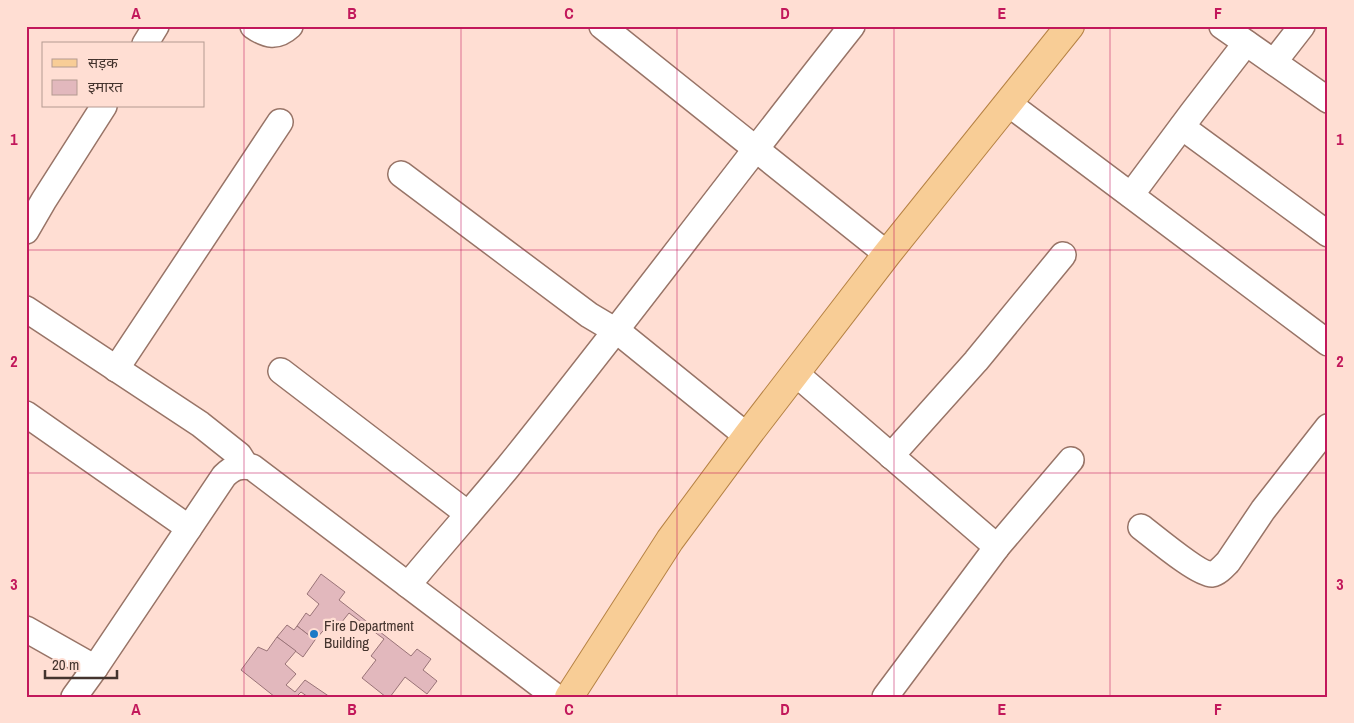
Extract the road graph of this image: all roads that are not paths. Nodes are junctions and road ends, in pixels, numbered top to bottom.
1 (156, 26) edge
2 (253, 26) edge
3 (290, 26) edge
4 (602, 26) edge
5 (852, 26) edge
6 (1070, 26) edge
7 (1222, 26) edge
8 (1302, 26) edge
9 (146, 42) edge
10 (1246, 43) junction
11 (1274, 62) junction
12 (1328, 100) edge
13 (1009, 104) junction
14 (103, 108) edge
15 (280, 122) dead end
16 (1182, 127) junction
17 (755, 148) junction
18 (401, 174) dead end
19 (1131, 195) junction
20 (26, 231) edge
21 (1328, 234) edge
22 (888, 254) junction
23 (1063, 255) dead end
24 (26, 309) edge
25 (615, 331) junction
26 (1328, 343) edge
27 (116, 369) junction
28 (281, 371) dead end
29 (795, 373) junction
30 (26, 414) edge
31 (1328, 427) edge
32 (747, 436) junction
33 (891, 456) junction
34 (1070, 460) dead end
35 (246, 466) junction
36 (468, 514) junction
37 (1140, 527) dead end
38 (189, 528) junction
39 (997, 547) junction
40 (408, 585) junction
41 (26, 629) edge
42 (95, 668) junction
43 (74, 697) edge
44 (556, 697) edge
45 (569, 697) edge
46 (885, 697) edge

1 - 9 street
2 - 3 street
4 - 17 street
5 - 17 street
6 - 13 main road
7 - 10 street
8 - 11 street
10 - 11 street
10 - 16 street
11 - 12 street
13 - 19 street
13 - 22 main road
14 - 20 street
15 - 27 street
16 - 19 street
16 - 21 street
17 - 22 street
17 - 25 street
18 - 25 street
19 - 26 street
22 - 29 main road
23 - 33 street
24 - 27 street
25 - 32 street
25 - 36 street
27 - 35 street
28 - 36 street
29 - 32 main road
29 - 33 street
30 - 38 street
31 - 37 street
32 - 45 main road
33 - 39 street
34 - 39 street
35 - 38 street
35 - 40 street
36 - 40 street
38 - 42 street
39 - 46 street
40 - 44 street
41 - 42 street
42 - 43 street

